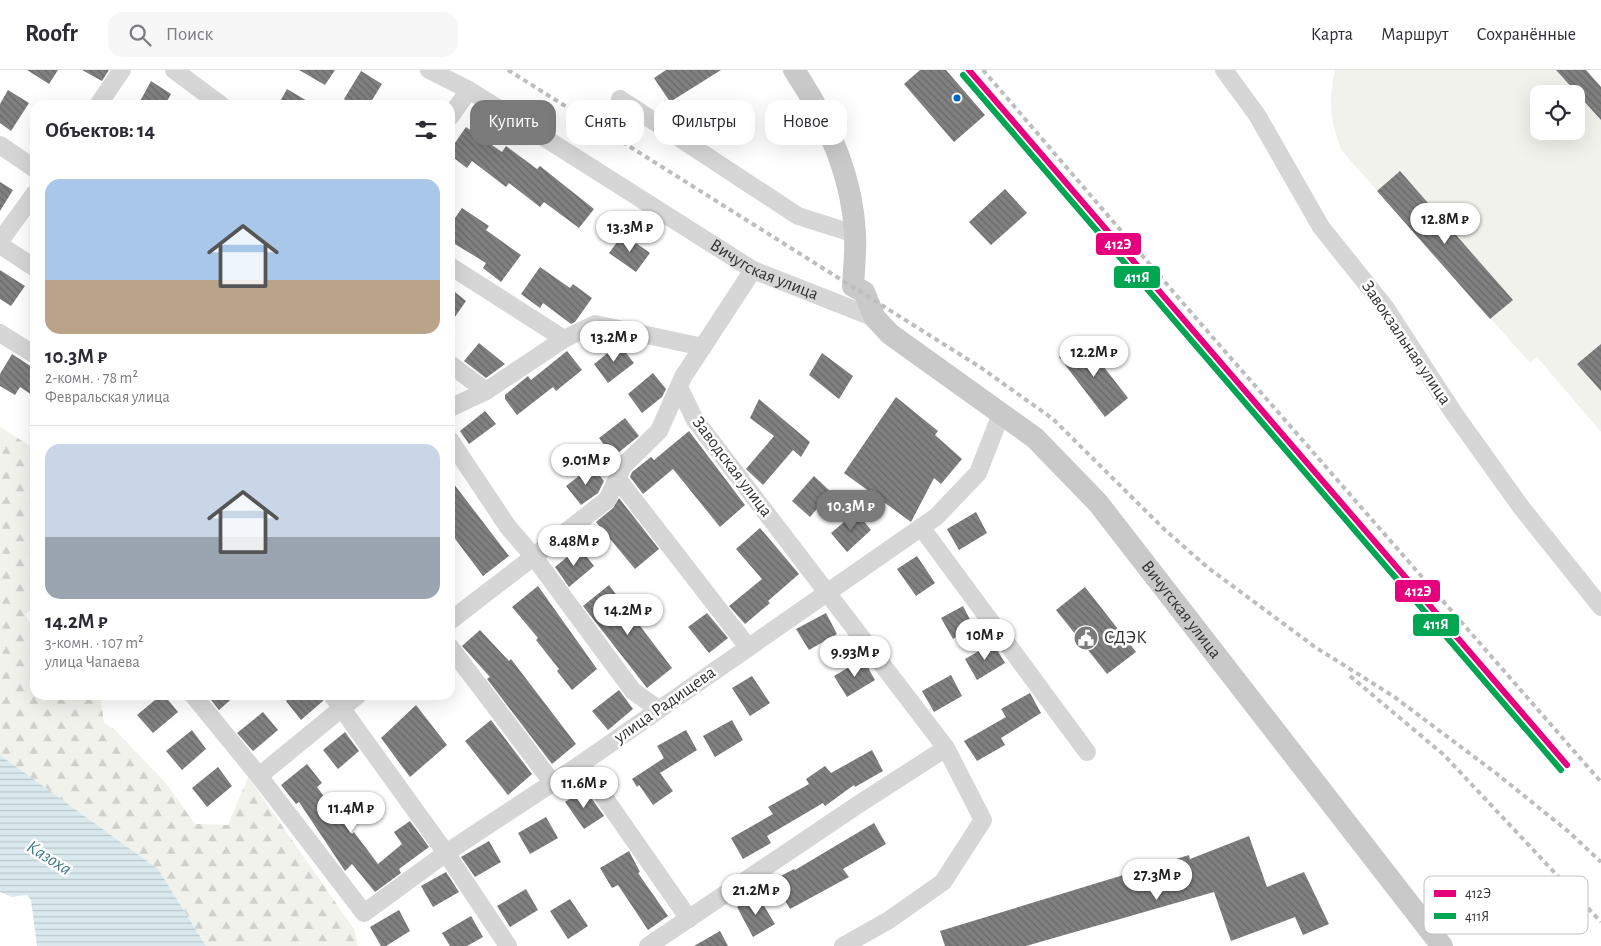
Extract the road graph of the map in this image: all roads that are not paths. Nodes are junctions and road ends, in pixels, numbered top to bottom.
1 (122, 70) edge
2 (174, 70) edge
3 (429, 70) edge
4 (450, 70) edge
5 (794, 70) edge
6 (1224, 70) edge
7 (476, 95) junction
8 (620, 99) dead end
9 (101, 100) edge
10 (214, 100) edge
11 (455, 113) edge
12 (0, 145) edge
13 (30, 166) edge
14 (30, 200) edge
15 (855, 234) junction
16 (0, 241) edge
17 (0, 245) edge
18 (30, 265) edge
19 (455, 269) edge
20 (753, 270) junction
21 (875, 318) junction
22 (0, 332) edge
23 (564, 339) junction
24 (703, 347) junction
25 (30, 352) edge
26 (455, 368) edge
27 (679, 387) junction
28 (486, 391) junction
29 (455, 406) edge
30 (1001, 414) junction
31 (455, 448) edge
32 (618, 478) junction
33 (921, 527) junction
34 (534, 557) junction
35 (822, 596) junction
36 (1601, 607) edge
37 (455, 617) edge
38 (748, 647) junction
39 (455, 654) edge
40 (196, 700) edge
41 (337, 701) edge
42 (658, 710) junction
43 (946, 748) junction
44 (1087, 752) dead end
45 (580, 764) junction
46 (260, 776) junction
47 (552, 782) junction
48 (446, 852) junction
49 (688, 919) junction
50 (1424, 923) edge
51 (1433, 934) edge
52 (508, 946) edge
53 (648, 946) edge
54 (843, 946) edge
55 (1442, 946) edge

1 - 9 street
2 - 10 street
3 - 7 street, Вичугская улица
4 - 7 street
5 - 15 main road, Вичугская улица
6 - 36 street, Завокзальная улица
7 - 11 street
7 - 20 street, Вичугская улица
8 - 15 street
12 - 13 street
14 - 16 street
15 - 21 main road, Вичугская улица
17 - 18 street
19 - 23 street
20 - 21 street, Вичугская улица
20 - 24 street
21 - 30 main road, Вичугская улица
22 - 25 street
23 - 24 street
23 - 28 street
24 - 27 street
26 - 28 street
27 - 32 street
27 - 35 street, Заводская улица
28 - 29 street
30 - 33 street, улица Радищева
30 - 50 main road, Вичугская улица
31 - 34 street
32 - 34 street
32 - 38 street
33 - 35 street, улица Радищева
33 - 44 street
34 - 37 street
34 - 42 street
35 - 38 street, улица Радищева
35 - 43 street, Заводская улица
38 - 42 street, улица Радищева
39 - 47 street
40 - 46 street
41 - 46 street
41 - 48 street
42 - 45 street, улица Радищева
43 - 49 street
43 - 54 street, Заводская улица
45 - 47 street, улица Радищева
45 - 49 street
46 - 48 street, улица Радищева
47 - 48 street, улица Радищева
48 - 52 street
49 - 53 street
51 - 55 main road, Вичугская улица

